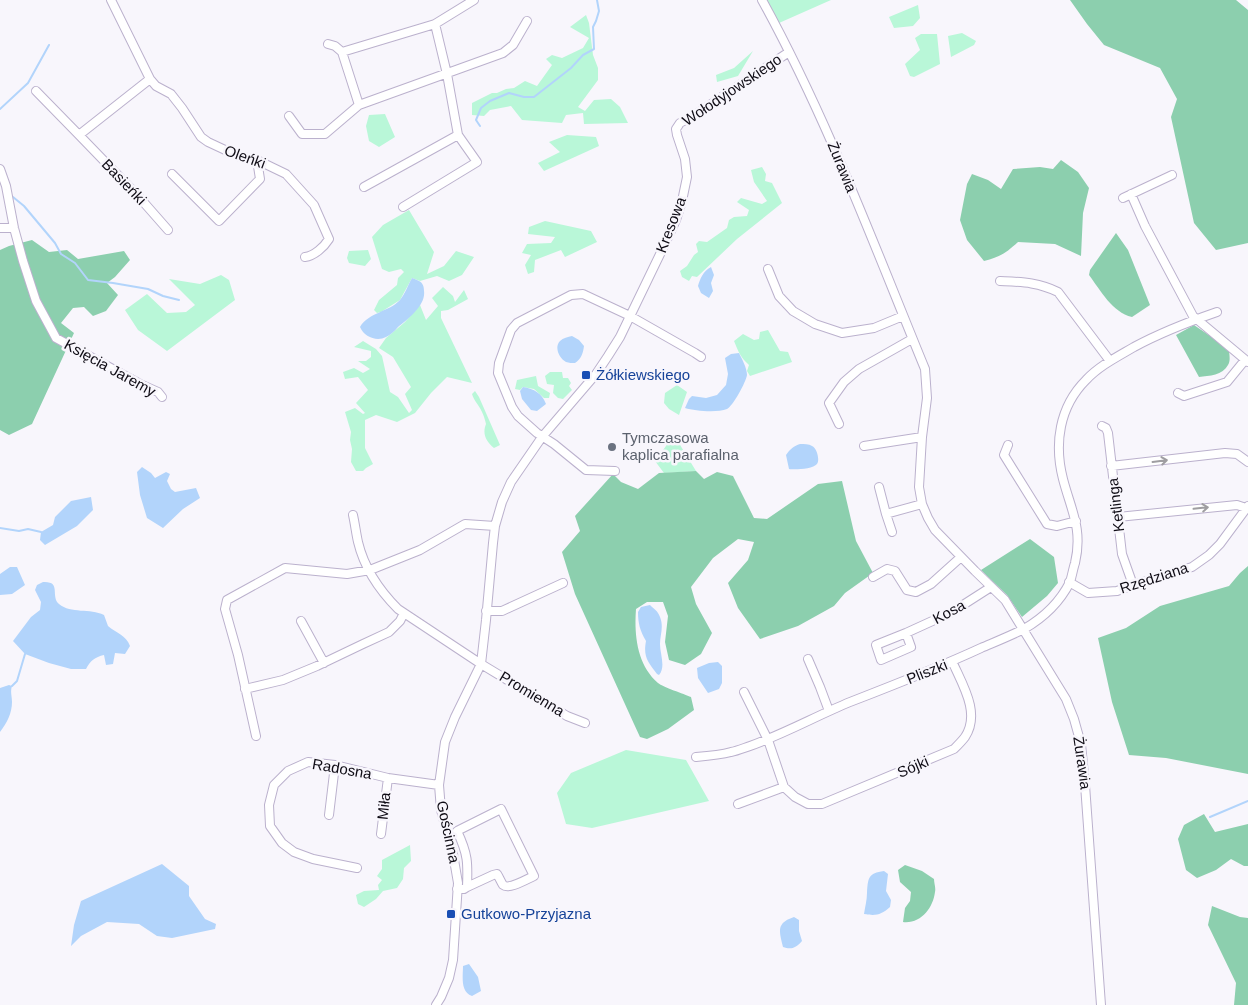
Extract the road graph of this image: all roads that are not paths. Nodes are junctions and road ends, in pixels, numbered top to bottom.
1 (111, 0) edge
2 (474, 0) edge
3 (762, 0) edge
4 (527, 21) dead end
5 (435, 24) junction
6 (328, 44) dead end
7 (342, 52) junction
8 (789, 52) junction
9 (447, 74) junction
10 (150, 78) junction
11 (36, 91) dead end
12 (359, 105) junction
13 (289, 116) dead end
14 (676, 129) joint
15 (79, 135) junction
16 (458, 135) junction
17 (257, 160) junction
18 (0, 169) edge
19 (172, 174) dead end
20 (1172, 175) dead end
21 (364, 187) dead end
22 (1131, 194) junction
23 (1123, 198) dead end
24 (403, 207) dead end
25 (0, 228) edge
26 (14, 228) junction
27 (168, 230) dead end
28 (305, 257) dead end
29 (768, 269) dead end
30 (1000, 281) dead end
31 (1217, 312) dead end
32 (630, 316) junction
33 (903, 316) junction
34 (1197, 319) junction
35 (912, 339) junction
36 (701, 357) dead end
37 (1110, 361) junction
38 (1247, 361) edge
39 (1178, 393) dead end
40 (162, 397) dead end
41 (839, 424) dead end
42 (1102, 426) dead end
43 (542, 437) junction
44 (922, 437) junction
45 (1008, 445) dead end
46 (864, 446) dead end
47 (1248, 462) edge
48 (1111, 466) junction
49 (615, 471) dead end
50 (879, 487) dead end
51 (922, 504) junction
52 (1247, 507) edge
53 (886, 514) junction
54 (353, 515) dead end
55 (1118, 517) junction
56 (1076, 521) junction
57 (495, 526) junction
58 (892, 532) dead end
59 (961, 557) junction
60 (370, 570) junction
61 (874, 577) dead end
62 (1069, 582) junction
63 (563, 583) dead end
64 (1133, 585) junction
65 (991, 587) junction
66 (486, 611) junction
67 (404, 613) junction
68 (301, 620) dead end
69 (1023, 629) junction
70 (906, 633) junction
71 (808, 659) dead end
72 (952, 662) junction
73 (324, 663) junction
74 (481, 664) junction
75 (245, 689) junction
76 (744, 692) dead end
77 (829, 711) junction
78 (585, 723) dead end
79 (256, 736) dead end
80 (768, 740) junction
81 (696, 757) dead end
82 (335, 765) junction
83 (388, 778) junction
84 (439, 785) junction
85 (784, 787) junction
86 (738, 804) dead end
87 (329, 816) dead end
88 (381, 834) dead end
89 (357, 868) dead end
90 (467, 887) junction
91 (457, 889) junction
92 (436, 1005) edge
93 (1101, 1005) edge

1 - 10 street, Oleńki
2 - 5 street
3 - 8 street, Żurawia
4 - 9 street
5 - 7 street
5 - 9 street
6 - 7 street
7 - 12 street
8 - 14 street, Wołodyjowskiego
8 - 33 street, Żurawia
9 - 12 street
9 - 16 street
10 - 15 street
10 - 17 street, Oleńki
11 - 15 street, Basieńki
12 - 13 street
14 - 32 street, Kresowa
15 - 27 street, Basieńki
16 - 21 street
16 - 24 street
17 - 19 street, Oleńki
17 - 28 street, Oleńki
18 - 26 street, Księcia Jaremy
20 - 22 street
22 - 23 street
22 - 34 street
25 - 26 street
26 - 40 street, Księcia Jaremy
29 - 33 street
30 - 37 street
31 - 34 street, Pliszki
32 - 36 street
32 - 43 street, Kresowa
32 - 43 street
33 - 35 street, Żurawia
34 - 37 street, Pliszki
34 - 38 street
35 - 41 street
35 - 44 street, Żurawia
37 - 56 street, Pliszki
38 - 39 street
42 - 48 street, Ketlinga
43 - 49 street
43 - 57 street, Kresowa
44 - 46 street
44 - 51 street, Żurawia
45 - 56 street
48 -> 47 street
48 - 55 street, Ketlinga
50 - 53 street
51 - 53 street
51 - 59 street, Żurawia
55 -> 52 street, Rzędziana
52 - 64 street, Rzędziana
53 - 58 street
54 - 60 street, Promienna
55 - 64 street, Ketlinga
56 - 62 street, Pliszki
57 - 60 street
57 - 66 street, Kresowa
59 - 61 street
59 - 65 street, Żurawia
60 - 67 street, Promienna
60 - 75 street
62 - 64 street, Rzędziana
62 - 69 street, Pliszki
63 - 66 street
65 - 69 street, Żurawia
65 - 70 street, Kosa
66 - 74 street, Kresowa
67 - 73 street
67 - 74 street, Promienna
68 - 73 street
69 - 72 street, Pliszki
69 - 93 street, Żurawia
70 - 70 street, Kosa
71 - 77 street
72 - 77 street, Pliszki
72 - 85 street, Sójki
73 - 75 street
74 - 78 street, Promienna
74 - 84 street, Gościnna
75 - 79 street
76 - 80 street
77 - 80 street, Pliszki
80 - 81 street, Pliszki
80 - 85 street
82 - 83 street, Radosna
82 - 87 street
82 - 89 street, Radosna
83 - 84 street, Radosna
83 - 88 street, Miła
84 - 91 street, Gościnna
85 - 86 street
90 - 90 street
90 - 91 street
91 - 92 street, Gościnna

